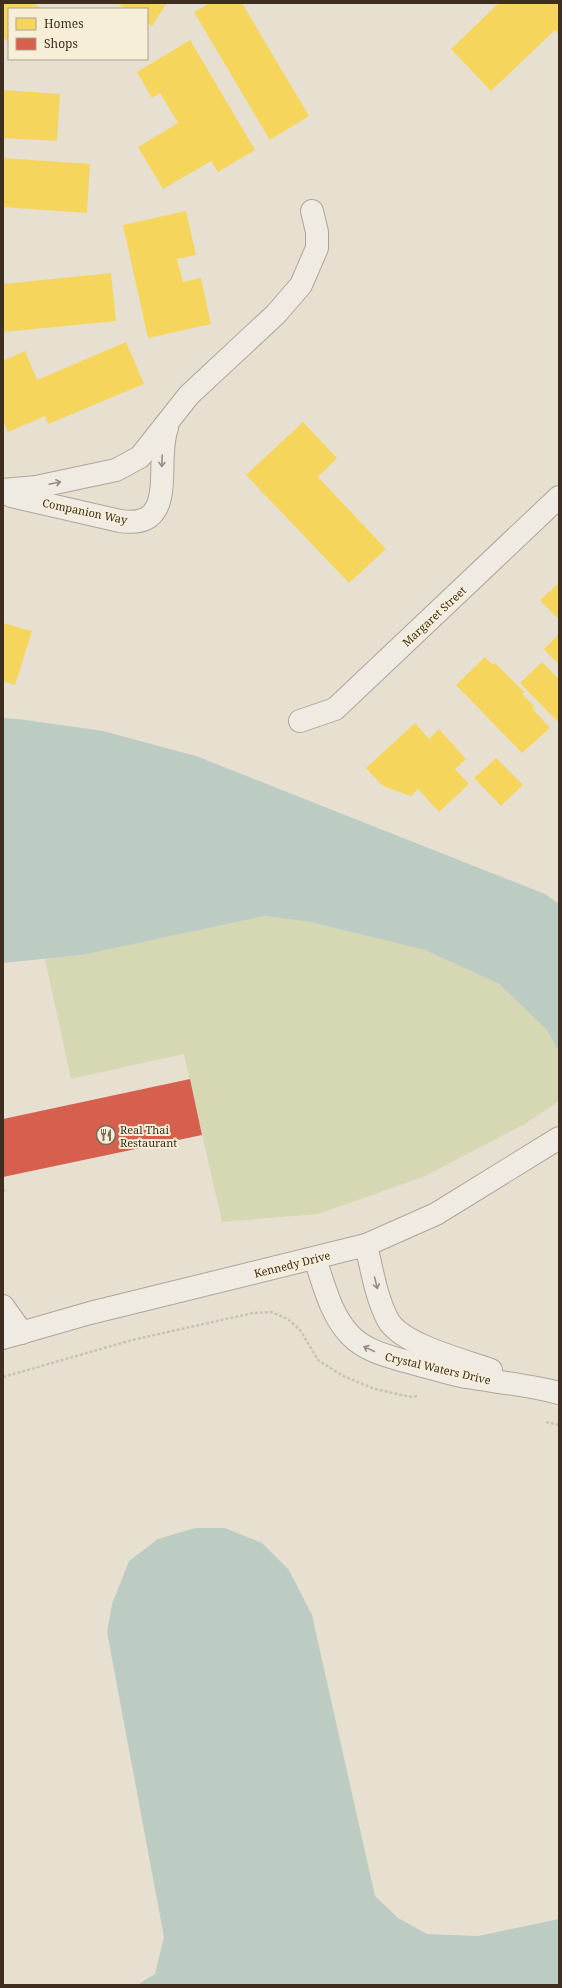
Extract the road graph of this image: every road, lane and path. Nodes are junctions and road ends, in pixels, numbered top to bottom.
1 (312, 211) dead end
2 (176, 411) junction
3 (3, 490) edge
4 (3, 494) edge
5 (559, 497) edge
6 (300, 721) dead end
7 (559, 1138) edge
8 (366, 1246) junction
9 (315, 1259) junction
10 (3, 1306) edge
11 (288, 1319) dead end
12 (12, 1336) edge
13 (3, 1377) edge
14 (551, 1391) edge

1 - 2 street, Companion Way
3 -> 2 street, Companion Way
2 -> 4 street, Companion Way
5 - 6 street, Margaret Street
7 - 8 street, Kennedy Drive
8 - 9 street, Kennedy Drive
8 -> 14 street, Crystal Waters Drive
9 - 12 street, Kennedy Drive
14 -> 9 street, Crystal Waters Drive
10 - 12 street
11 - 13 path

